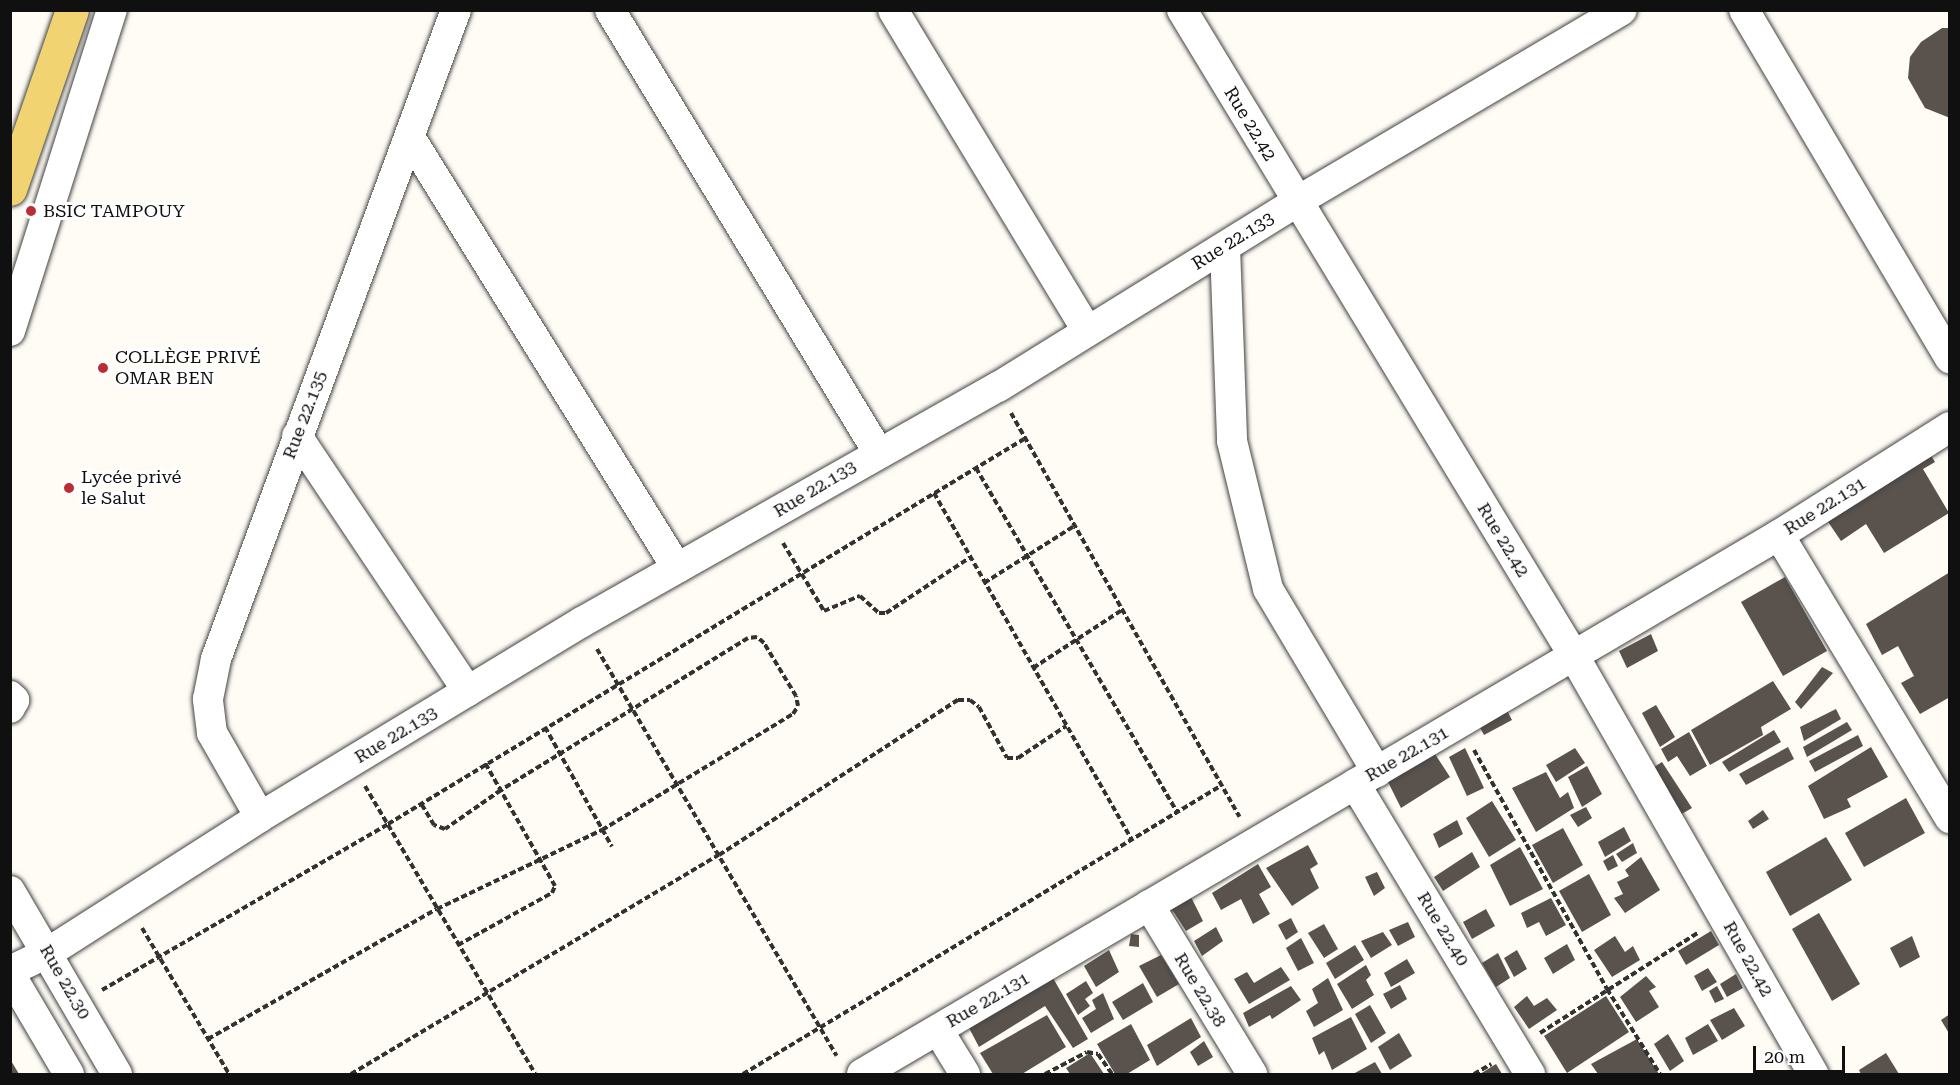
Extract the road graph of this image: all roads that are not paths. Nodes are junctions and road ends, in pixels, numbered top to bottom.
1 (72, 10) edge
2 (112, 10) edge
3 (456, 10) edge
4 (610, 10) edge
5 (893, 10) edge
6 (1182, 10) edge
7 (1622, 10) edge
8 (1744, 10) edge
9 (411, 139) junction
10 (10, 189) edge
11 (1296, 202) junction
12 (1225, 247) junction
13 (1088, 330) junction
14 (10, 331) edge
15 (1950, 359) edge
16 (1950, 427) edge
17 (297, 436) junction
18 (878, 452) junction
19 (1779, 535) junction
20 (677, 568) junction
21 (1574, 656) junction
22 (468, 692) junction
23 (10, 696) edge
24 (10, 708) edge
25 (1366, 778) junction
26 (260, 817) junction
27 (1950, 818) edge
28 (10, 891) edge
29 (1149, 906) junction
30 (49, 952) junction
31 (10, 973) edge
32 (938, 1030) junction
33 (1523, 1062) edge
34 (103, 1070) edge
35 (852, 1070) edge
36 (69, 1074) edge
37 (965, 1074) edge
38 (1252, 1074) edge
39 (1813, 1074) edge

1 - 10 main road
2 - 14 street
3 - 9 street, Rue 22.135
4 - 18 street
5 - 13 street
6 - 11 street, Rue 22.42
7 - 11 street, Rue 22.133
8 - 15 street
9 - 17 street, Rue 22.135
9 - 20 street
11 - 12 street, Rue 22.133
11 - 21 street, Rue 22.42
12 - 13 street, Rue 22.133
12 - 25 street, Rue 22.40
13 - 18 street, Rue 22.133
16 - 19 street, Rue 22.131
17 - 22 street
17 - 26 street, Rue 22.135
18 - 20 street, Rue 22.133
19 - 21 street, Rue 22.131
19 - 27 street
20 - 22 street, Rue 22.133
21 - 25 street, Rue 22.131
21 - 39 street, Rue 22.42
22 - 26 street, Rue 22.133
23 - 24 street
25 - 29 street, Rue 22.131
25 - 33 street, Rue 22.40
26 - 30 street, Rue 22.133
28 - 30 street, Rue 22.30
29 - 32 street, Rue 22.131
29 - 38 street, Rue 22.38
30 - 31 street, Rue 22.133
30 - 34 street, Rue 22.30
31 - 36 street
32 - 35 street, Rue 22.131
32 - 37 street

